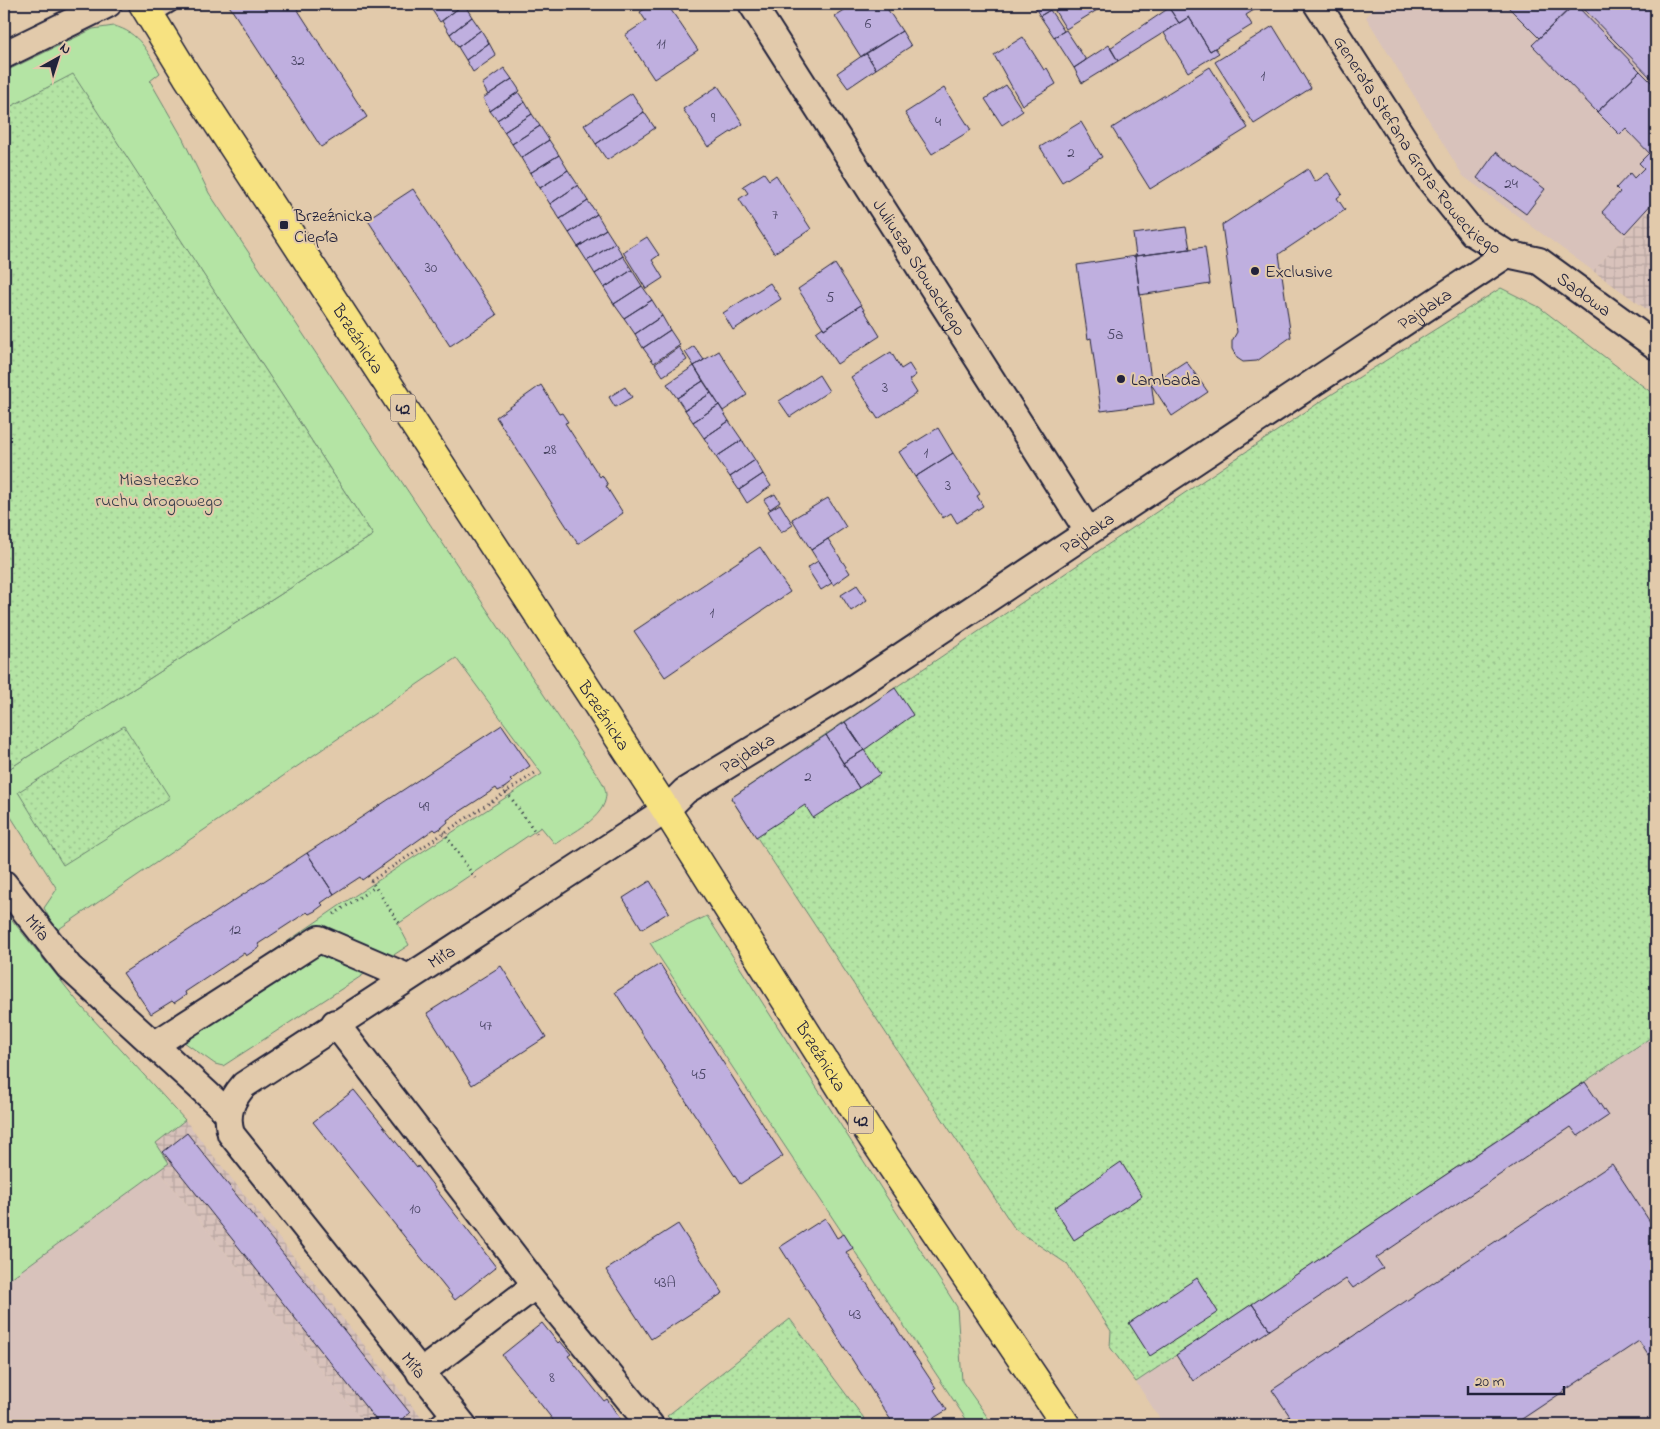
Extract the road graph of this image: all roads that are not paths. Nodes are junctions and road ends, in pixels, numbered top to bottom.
1 (108, 4) edge
2 (752, 4) edge
3 (1323, 6) edge
4 (155, 8) edge
5 (4, 55) edge
6 (1507, 254) junction
7 (1656, 346) edge
8 (1088, 531) junction
9 (666, 810) junction
10 (4, 884) edge
11 (407, 977) junction
12 (335, 1023) junction
13 (154, 1045) junction
14 (228, 1113) junction
15 (536, 1285) junction
16 (420, 1373) junction
17 (450, 1421) edge
18 (650, 1425) edge
19 (1066, 1425) edge

1 - 5 street
2 - 8 street, Juliusza Słowackiego
3 - 6 street, Generała Stefana Grota-Roweckiego
4 - 9 main road, Brzeźnicka / 42
6 - 7 street, Sadowa
6 - 8 street, Pajdaka
8 - 9 street, Pajdaka
9 - 11 street, Miła
9 - 19 main road, Brzeźnicka / 42
10 - 13 street, Miła
11 - 12 street, Miła
11 - 13 street
12 - 14 street, Miła
12 - 15 street
13 - 14 street, Miła
14 - 16 street, Miła
15 - 16 street
15 - 18 street
16 - 17 street, Miła

